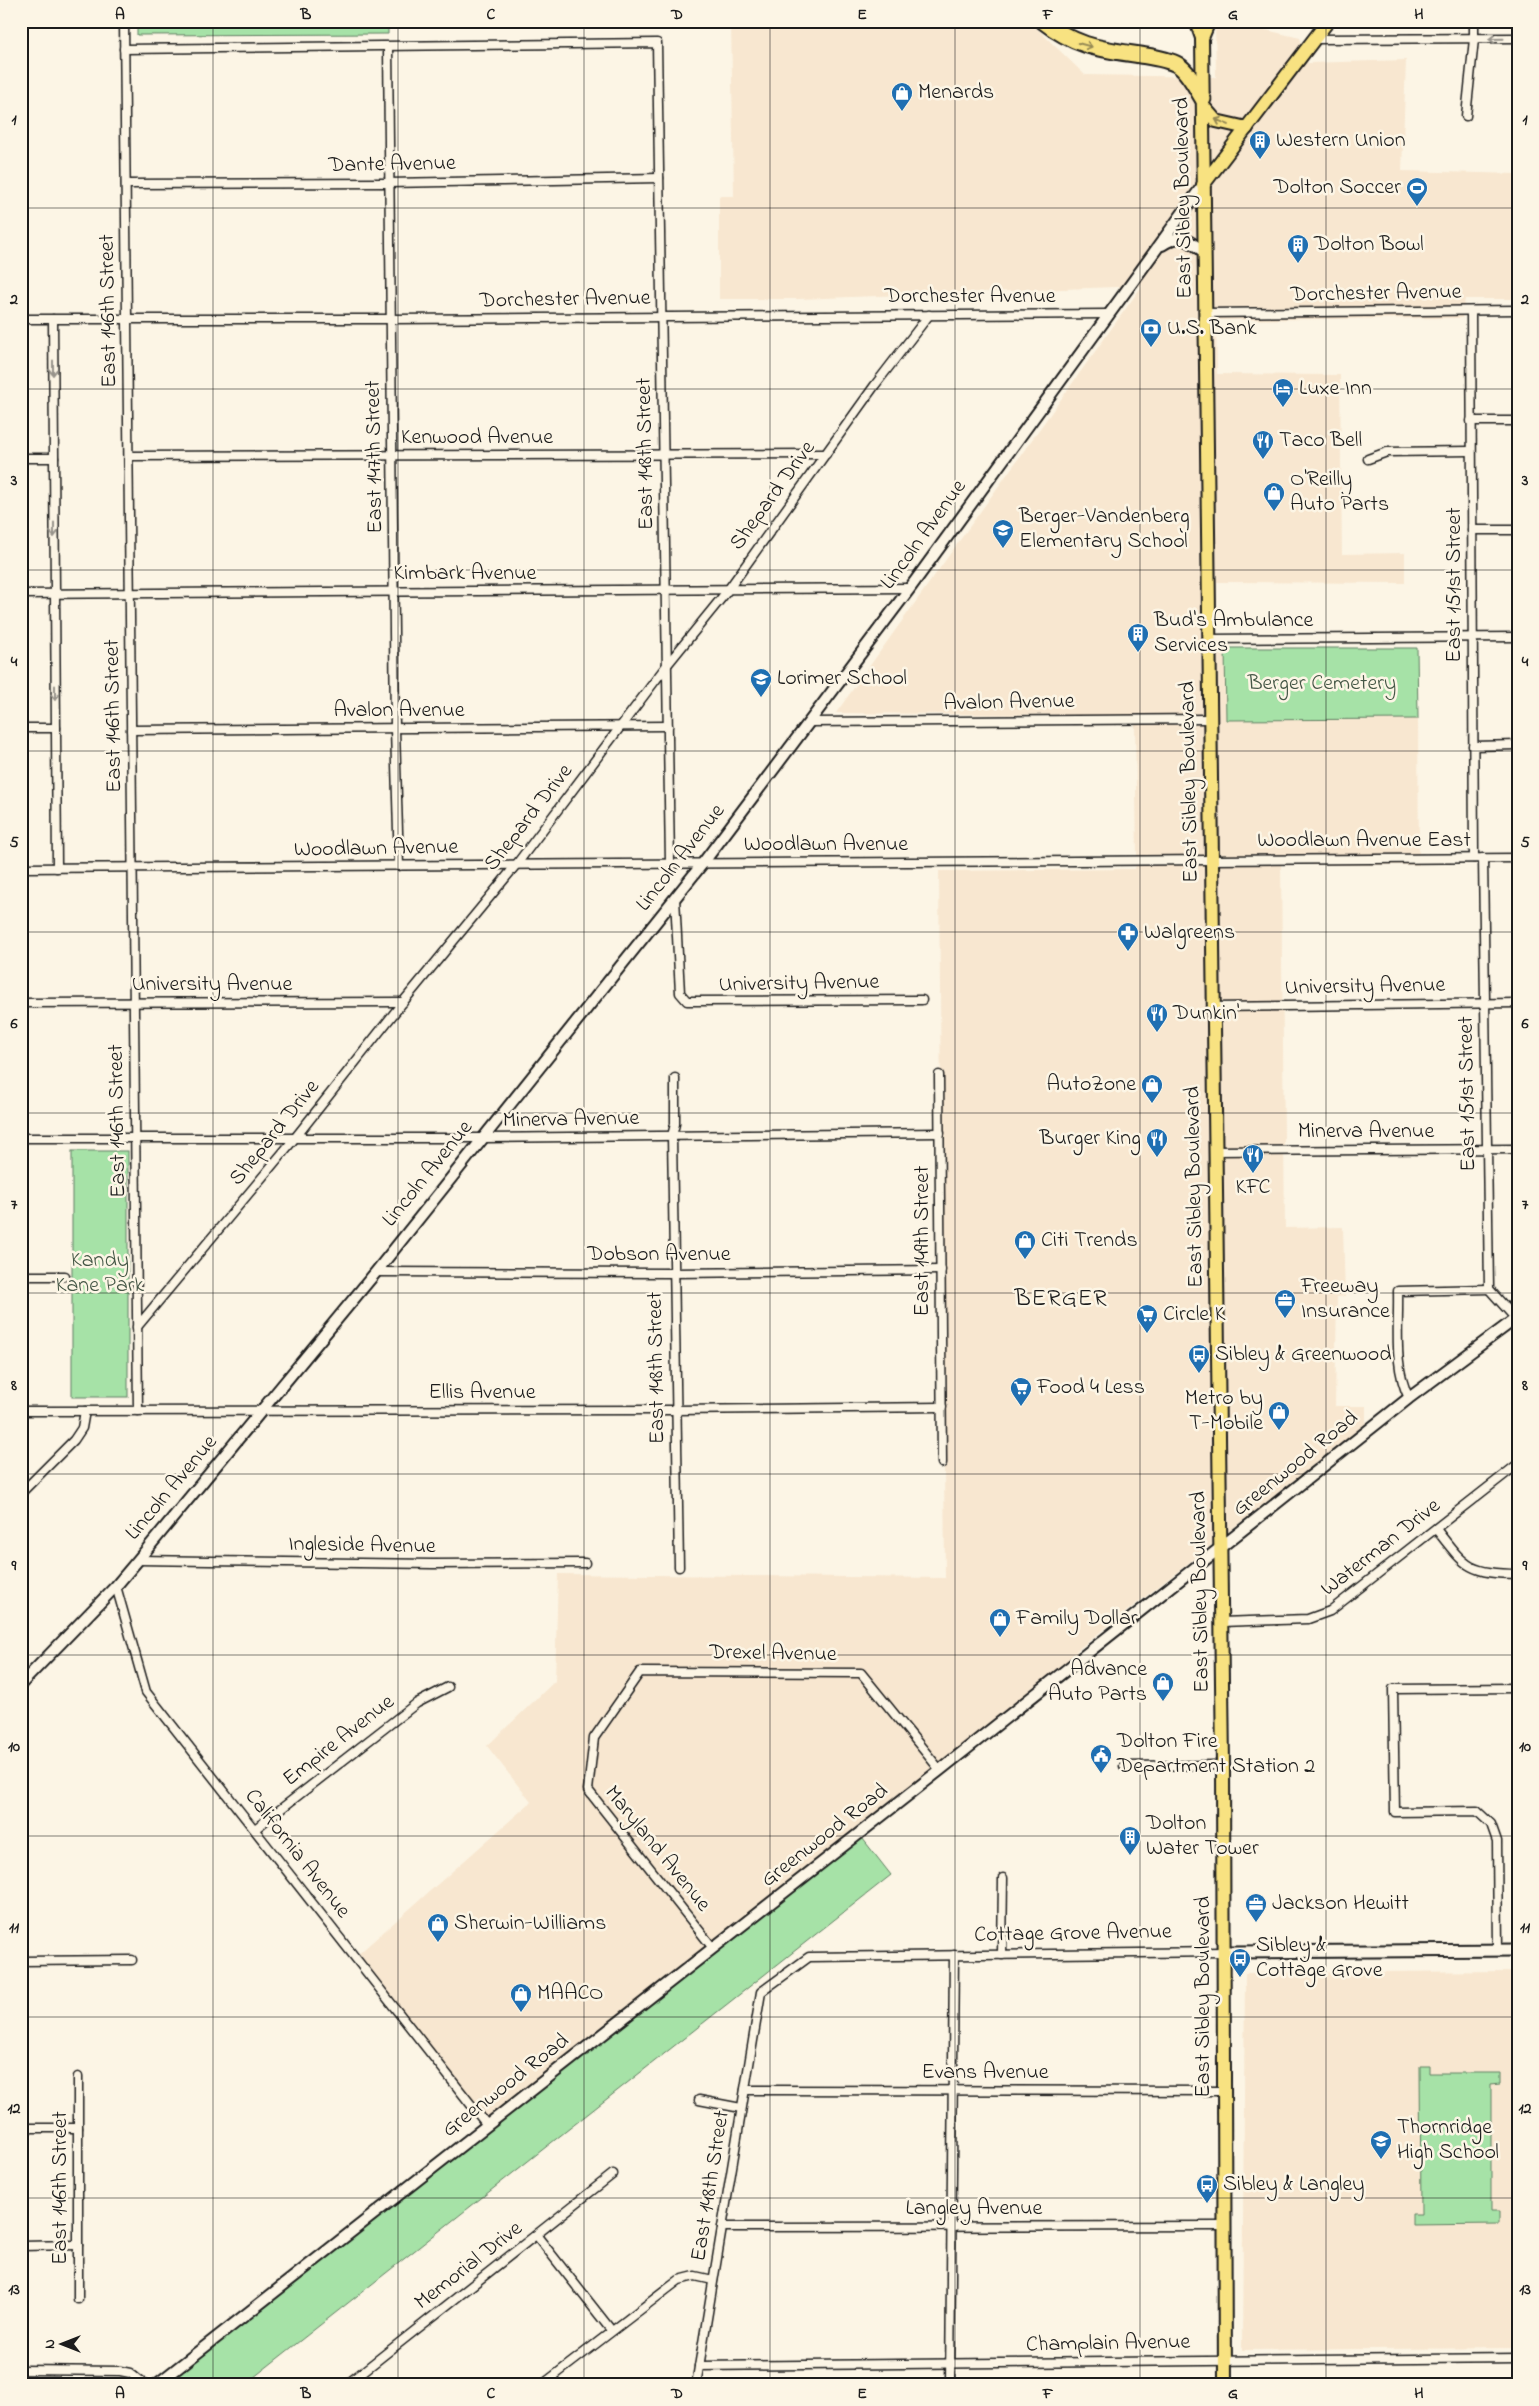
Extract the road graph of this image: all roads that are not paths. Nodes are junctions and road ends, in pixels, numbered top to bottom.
1 (124, 21) edge
2 (1043, 21) edge
3 (1196, 21) edge
4 (1209, 21) edge
5 (1328, 21) edge
6 (1474, 21) edge
7 (1202, 38) junction
8 (1518, 38) edge
9 (1315, 39) junction
10 (1474, 39) junction
11 (388, 47) junction
12 (124, 48) junction
13 (1203, 103) junction
14 (1466, 116) dead end
15 (1247, 128) junction
16 (659, 178) junction
17 (388, 183) junction
18 (126, 184) junction
19 (1203, 185) junction
20 (1159, 247) junction
21 (1204, 252) junction
22 (1471, 310) junction
23 (1518, 310) edge
24 (1109, 314) junction
25 (1206, 314) junction
26 (929, 315) junction
27 (661, 316) junction
28 (21, 319) edge
29 (53, 319) junction
30 (127, 319) junction
31 (391, 319) junction
32 (1471, 421) junction
33 (1518, 421) edge
34 (1471, 451) junction
35 (663, 454) junction
36 (826, 454) junction
37 (128, 456) junction
38 (392, 456) junction
39 (21, 458) edge
40 (54, 458) junction
41 (1368, 459) dead end
42 (1472, 530) junction
43 (1518, 530) edge
44 (910, 588) junction
45 (666, 590) junction
46 (728, 590) junction
47 (394, 592) junction
48 (21, 594) edge
49 (55, 595) junction
50 (130, 595) junction
51 (1518, 637) edge
52 (1472, 638) junction
53 (1209, 639) junction
54 (667, 665) junction
55 (1209, 719) junction
56 (809, 722) junction
57 (622, 726) junction
58 (668, 726) junction
59 (21, 728) edge
60 (56, 728) junction
61 (395, 729) junction
62 (131, 730) junction
63 (1473, 746) junction
64 (1518, 746) edge
65 (1474, 858) junction
66 (1483, 858) junction
67 (1518, 858) edge
68 (1211, 860) junction
69 (703, 863) junction
70 (670, 864) junction
71 (516, 865) junction
72 (399, 866) junction
73 (21, 868) edge
74 (57, 868) junction
75 (133, 868) junction
76 (675, 898) junction
77 (922, 1000) dead end
78 (134, 1002) junction
79 (403, 1002) junction
80 (21, 1003) edge
81 (1484, 1003) junction
82 (1518, 1003) edge
83 (1213, 1007) junction
84 (939, 1074) dead end
85 (675, 1078) dead end
86 (940, 1133) junction
87 (672, 1136) junction
88 (135, 1137) junction
89 (21, 1138) edge
90 (295, 1138) junction
91 (483, 1138) junction
92 (1486, 1149) junction
93 (1518, 1149) edge
94 (1214, 1151) junction
95 (941, 1270) junction
96 (376, 1272) junction
97 (673, 1273) junction
98 (21, 1276) edge
99 (65, 1276) dead end
100 (1489, 1289) junction
101 (1517, 1318) edge
102 (137, 1327) junction
103 (1409, 1398) junction
104 (942, 1406) junction
105 (675, 1410) junction
106 (21, 1411) edge
107 (85, 1411) junction
108 (138, 1411) junction
109 (262, 1411) junction
110 (942, 1463) dead end
111 (1518, 1464) edge
112 (21, 1493) edge
113 (1436, 1529) junction
114 (1220, 1549) junction
115 (138, 1560) junction
116 (585, 1563) dead end
117 (679, 1568) dead end
118 (1518, 1574) edge
119 (116, 1586) junction
120 (1221, 1622) junction
121 (21, 1684) edge
122 (448, 1687) dead end
123 (1518, 1688) edge
124 (594, 1738) joint
125 (1124, 1766) dead end
126 (1223, 1766) junction
127 (940, 1770) junction
128 (255, 1829) junction
129 (1002, 1878) dead end
130 (713, 1948) junction
131 (1498, 1950) junction
132 (1518, 1950) edge
133 (1224, 1952) junction
134 (954, 1955) junction
135 (1002, 1955) junction
136 (132, 1960) dead end
137 (21, 1961) edge
138 (761, 1992) joint
139 (78, 2077) dead end
140 (745, 2090) junction
141 (953, 2090) junction
142 (1225, 2091) junction
143 (699, 2100) dead end
144 (742, 2108) junction
145 (487, 2125) junction
146 (21, 2128) edge
147 (78, 2128) junction
148 (613, 2174) dead end
149 (952, 2226) junction
150 (1225, 2226) junction
151 (722, 2227) junction
152 (536, 2236) junction
153 (78, 2245) junction
154 (21, 2246) edge
155 (713, 2280) junction
156 (78, 2298) dead end
157 (611, 2330) junction
158 (1518, 2358) edge
159 (1225, 2361) junction
160 (950, 2364) junction
161 (699, 2366) junction
162 (21, 2370) edge
163 (145, 2385) edge
164 (156, 2385) edge
165 (346, 2385) edge
166 (542, 2385) edge
167 (696, 2385) edge
168 (950, 2385) edge
169 (1224, 2385) edge

1 - 12 street, East 146th Street
2 -> 13 highway
3 - 7 main road, East Sibley Boulevard
4 - 7 main road
5 - 9 main road, Lincoln Avenue
6 - 10 street
7 - 13 main road, East Sibley Boulevard
8 -> 10 street
9 - 10 street
9 - 15 main road, Lincoln Avenue
10 - 14 street
11 - 12 street
11 - 16 street, East 148th Street
11 - 17 street, East 147th Street
12 - 18 street, East 146th Street
15 -> 13 main road
13 - 19 main road, East Sibley Boulevard
15 - 19 main road, Lincoln Avenue
16 - 17 street, Dante Avenue
16 - 27 street, East 148th Street
17 - 18 street, Dante Avenue
17 - 31 street, East 147th Street
18 - 30 street, East 146th Street
19 - 20 street, Lincoln Avenue
19 - 21 main road, East Sibley Boulevard
20 - 21 street
20 - 24 street, Lincoln Avenue
21 - 25 main road, East Sibley Boulevard
22 - 23 street, Dorchester Avenue
22 - 25 street, Dorchester Avenue
22 - 32 street, East 151st Street
24 - 26 street, Dorchester Avenue
24 - 44 street, Lincoln Avenue
25 - 53 main road, East Sibley Boulevard
26 - 27 street, Dorchester Avenue
26 - 36 street, Shepard Drive
27 - 31 street, Dorchester Avenue
27 - 35 street, East 148th Street
28 - 29 street, Dorchester Avenue
29 - 30 street, Dorchester Avenue
29 -> 40 street
30 - 31 street, Dorchester Avenue
30 - 37 street, East 146th Street
31 - 38 street, East 147th Street
32 - 33 street
32 - 34 street, East 151st Street
34 - 41 street
34 - 42 street, East 151st Street
35 - 36 street, Kenwood Avenue
35 - 38 street, Kenwood Avenue
35 - 45 street, East 148th Street
36 - 46 street, Shepard Drive
37 - 38 street, Kenwood Avenue
37 - 50 street, East 146th Street
38 - 47 street, East 147th Street
39 - 40 street
40 -> 49 street
42 - 43 street
42 - 52 street, East 151st Street
44 - 46 street, Kimbark Avenue
44 - 56 street, Lincoln Avenue
45 - 46 street, Kimbark Avenue
45 - 47 street, Kimbark Avenue
45 - 54 street, East 148th Street
46 - 54 street, Shepard Drive
47 - 50 street, Kimbark Avenue
47 - 61 street, East 147th Street
48 - 49 street, Kimbark Avenue
49 - 50 street, Kimbark Avenue
49 -> 60 street
50 - 62 street, East 146th Street
51 - 52 street
52 - 53 street
52 - 63 street, East 151st Street
53 - 55 main road, East Sibley Boulevard
54 - 57 street, Shepard Drive
54 - 58 street, East 148th Street
55 - 56 street, Avalon Avenue
55 - 68 main road, East Sibley Boulevard
56 - 69 street, Lincoln Avenue
57 - 58 street, Avalon Avenue
57 - 61 street, Avalon Avenue
57 - 71 street, Shepard Drive
58 - 70 street, East 148th Street
59 - 60 street
60 - 74 street
61 - 62 street, Avalon Avenue
61 - 72 street, East 147th Street
62 - 75 street, East 146th Street
63 - 64 street
63 - 65 street, East 151st Street
65 - 66 street, Woodlawn Avenue East
65 - 68 street, Woodlawn Avenue East
66 - 67 street, Woodlawn Avenue East
66 - 81 street, East 151st Street
68 - 69 street, Woodlawn Avenue
68 - 83 main road, East Sibley Boulevard
69 - 70 street, Woodlawn Avenue
69 - 76 street, Lincoln Avenue
70 - 71 street, Woodlawn Avenue
71 - 72 street, Woodlawn Avenue
71 - 79 street, Shepard Drive
72 - 75 street, Woodlawn Avenue
73 - 74 street, Woodlawn Avenue
74 - 75 street, Woodlawn Avenue
75 - 78 street, East 146th Street
76 - 77 street, University Avenue
76 - 91 street, Lincoln Avenue
78 - 79 street, University Avenue
78 - 80 street, University Avenue
78 - 88 street, East 146th Street
79 - 90 street, Shepard Drive
81 - 82 street, University Avenue
81 - 83 street, University Avenue
81 - 92 street, East 151st Street
83 - 94 main road, East Sibley Boulevard
84 - 86 street, East 149th Street
85 - 87 street, East 148th Street
86 - 87 street, Minerva Avenue
86 - 95 street, East 149th Street
87 - 91 street, Minerva Avenue
87 - 97 street, East 148th Street
88 - 89 street, Minerva Avenue
88 - 90 street, Minerva Avenue
88 - 102 street, East 146th Street
90 - 91 street, Minerva Avenue
90 - 102 street, Shepard Drive
91 - 96 street, Lincoln Avenue
92 - 93 street, Minerva Avenue
92 - 94 street, Minerva Avenue
92 - 100 street, East 151st Street
94 - 114 main road, East Sibley Boulevard
95 - 97 street, Dobson Avenue
95 - 104 street, East 149th Street
96 - 97 street, Dobson Avenue
96 - 109 street, Lincoln Avenue
97 - 105 street, East 148th Street
98 - 99 street
100 - 101 street
100 - 103 street
101 - 103 street, Greenwood Road
102 - 108 street, East 146th Street
103 - 114 street, Greenwood Road
104 - 105 street, Ellis Avenue
104 - 110 street, East 149th Street
105 - 109 street, Ellis Avenue
105 - 117 street, East 148th Street
106 - 107 street, Ellis Avenue
107 - 108 street, Ellis Avenue
107 - 112 street
108 - 109 street, Ellis Avenue
109 - 115 street, Lincoln Avenue
111 - 113 street, Waterman Drive
113 - 118 street
113 - 120 street, Waterman Drive
114 - 120 main road, East Sibley Boulevard
114 - 127 street, Greenwood Road
115 - 116 street, Ingleside Avenue
115 - 119 street, Lincoln Avenue
119 - 121 street, Lincoln Avenue
119 - 128 street, California Avenue
120 - 126 main road, East Sibley Boulevard
122 - 128 street, Empire Avenue
123 - 131 street
124 - 127 street, Drexel Avenue
124 - 130 street, Maryland Avenue
125 - 126 street
126 - 133 main road, East Sibley Boulevard
127 - 130 street, Greenwood Road
128 - 145 street, California Avenue
129 - 135 street
130 - 145 street, Greenwood Road
131 - 132 main road, Cottage Grove Avenue
131 - 133 main road, Cottage Grove Avenue
133 - 135 street, Cottage Grove Avenue
133 - 142 main road, East Sibley Boulevard
134 - 135 street, Cottage Grove Avenue
134 - 138 street, Cottage Grove Avenue
134 - 141 street
136 - 137 street
138 - 140 street, East 148th Street
139 - 147 street, East 146th Street
140 - 141 street, Evans Avenue
140 - 144 street, East 148th Street
141 - 142 street, Evans Avenue
141 - 149 street
142 - 150 main road, East Sibley Boulevard
143 - 144 street
144 - 151 street, East 148th Street
145 - 164 street, Greenwood Road
146 - 147 street
147 - 153 street, East 146th Street
148 - 152 street, Memorial Drive
149 - 150 street, Langley Avenue
149 - 151 street, Langley Avenue
149 - 160 street
150 - 159 main road, East Sibley Boulevard
151 - 155 street, East 148th Street
152 - 157 street
152 - 165 street, Memorial Drive
153 - 154 street
153 - 156 street, East 146th Street
155 - 157 street
155 - 161 street, East 148th Street
157 - 166 street
158 - 159 street, Champlain Avenue
159 - 160 street, Champlain Avenue
159 - 169 main road, East Sibley Boulevard
160 - 161 street, Champlain Avenue
160 - 168 street
161 - 167 street, East 148th Street
162 - 163 street

